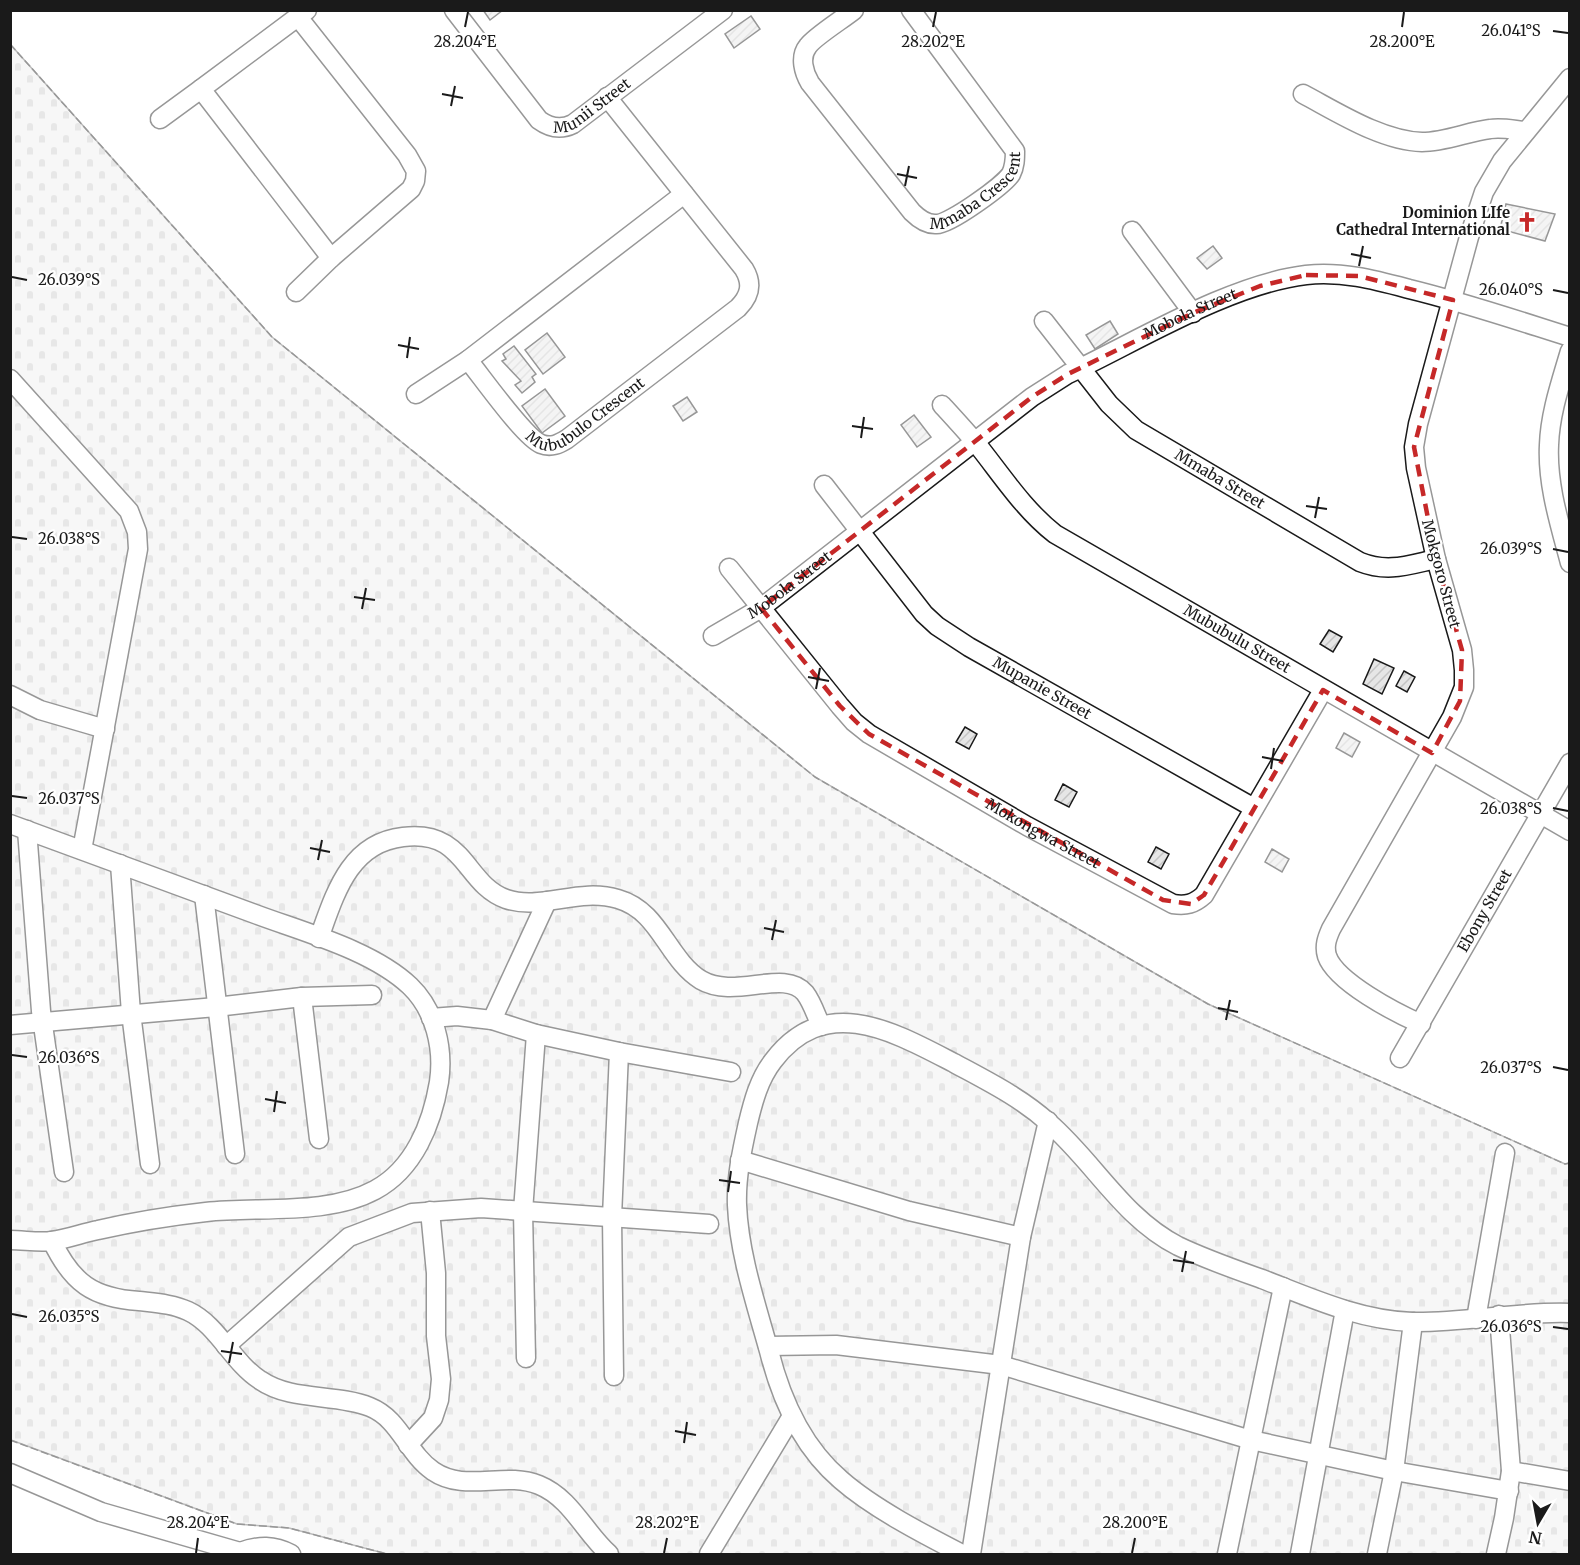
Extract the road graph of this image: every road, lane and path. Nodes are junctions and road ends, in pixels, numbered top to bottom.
1 (454, 10) edge
2 (723, 10) edge
3 (854, 10) edge
4 (910, 10) edge
5 (303, 14) edge
6 (1569, 78) edge
7 (201, 89) junction
8 (1303, 94) dead end
9 (607, 97) junction
10 (160, 119) dead end
11 (1526, 131) junction
12 (684, 194) junction
13 (1132, 231) dead end
14 (331, 258) junction
15 (296, 292) dead end
16 (1453, 300) junction
17 (1193, 312) junction
18 (1044, 321) dead end
19 (1569, 337) edge
20 (1569, 351) edge
21 (468, 360) junction
22 (1082, 368) junction
23 (10, 379) edge
24 (416, 394) dead end
25 (942, 405) dead end
26 (975, 442) junction
27 (824, 485) dead end
28 (861, 531) junction
29 (1436, 558) junction
30 (1569, 563) edge
31 (729, 568) dead end
32 (761, 608) junction
33 (713, 636) dead end
34 (1323, 690) junction
35 (10, 694) edge
36 (105, 729) junction
37 (1432, 753) junction
38 (1569, 763) edge
39 (1254, 808) junction
40 (1540, 814) junction
41 (19, 827) edge
42 (1569, 831) edge
43 (82, 850) junction
44 (120, 864) junction
45 (204, 895) junction
46 (547, 901) junction
47 (319, 938) junction
48 (372, 995) dead end
49 (302, 997) junction
50 (216, 1006) junction
51 (131, 1013) junction
52 (431, 1018) junction
53 (492, 1020) junction
54 (42, 1021) junction
55 (1421, 1024) junction
56 (10, 1025) edge
57 (821, 1026) junction
58 (536, 1034) junction
59 (619, 1052) junction
60 (1400, 1058) dead end
61 (731, 1072) dead end
62 (1048, 1121) junction
63 (319, 1139) dead end
64 (1505, 1153) dead end
65 (235, 1154) dead end
66 (740, 1160) junction
67 (150, 1164) dead end
68 (64, 1172) dead end
69 (523, 1211) junction
70 (430, 1212) junction
71 (612, 1217) junction
72 (709, 1224) dead end
73 (1022, 1237) junction
74 (10, 1240) edge
75 (52, 1241) junction
76 (1283, 1287) junction
77 (1345, 1310) junction
78 (1569, 1313) edge
79 (1499, 1316) junction
80 (1476, 1319) junction
81 (1413, 1322) junction
82 (768, 1346) junction
83 (225, 1347) junction
84 (526, 1358) dead end
85 (1001, 1365) junction
86 (614, 1376) dead end
87 (792, 1416) junction
88 (1251, 1440) junction
89 (408, 1445) junction
90 (1318, 1455) junction
91 (1394, 1471) junction
92 (1511, 1471) junction
93 (10, 1473) edge
94 (1569, 1481) edge
95 (1509, 1491) junction
96 (940, 1550) edge
97 (253, 1551) edge
98 (291, 1554) edge
99 (609, 1554) edge
100 (709, 1554) edge
101 (962, 1554) edge
102 (971, 1554) edge
103 (1227, 1554) edge
104 (1300, 1554) edge
105 (1377, 1554) edge
106 (1496, 1554) edge

1 - 9 street, Munii Street
2 - 9 street, Munii Street
3 - 4 street, Mmaba Crescent
5 - 7 street
5 - 14 street
6 - 11 street, Mokgoro Street
7 - 10 street
7 - 14 street
8 - 11 street
9 - 12 street, Mububulo Crescent
11 - 16 street, Mokgoro Street
12 - 21 street
12 - 21 street, Mububulo Crescent
13 - 17 street
14 - 15 street
16 - 17 street, Mobola Street
16 - 19 street, Mobola Street
16 - 29 street, Mokgoro Street
17 - 22 street, Mobola Street
18 - 22 street, Mmaba Street
20 - 30 street
21 - 24 street
22 - 26 street, Mobola Street
22 - 29 street, Mmaba Street
23 - 36 street
25 - 26 street, Mububulu Street
26 - 28 street, Mobola Street
26 - 34 street, Mububulu Street
27 - 28 street
28 - 32 street, Mobola Street
28 - 39 street, Mupanie Street
29 - 37 street, Mokgoro Street
31 - 32 street, Mokongwa Street
32 - 33 street, Mobola Street
32 - 39 street, Mokongwa Street
34 - 37 street, Mububulu Street
34 - 39 street, Mokongwa Street
35 - 36 street
36 - 43 street
37 - 40 street, Mububulu Street
37 - 55 street, Mokgoro Street
38 - 40 street, Ebony Street
40 - 42 street, Mububulu Street
40 - 55 street, Ebony Street
41 - 43 street
41 - 54 street
43 - 44 street
44 - 45 street
44 - 51 street
45 - 47 street
45 - 50 street
46 - 47 street
46 - 53 street
46 - 57 street
47 - 52 street
48 - 49 street
49 - 50 street
49 - 63 street
50 - 51 street
50 - 65 street
51 - 54 street
51 - 67 street
52 - 53 street
52 - 75 street
53 - 58 street
54 - 56 street
54 - 68 street
55 - 60 street, Ebony Street
57 - 62 street
57 - 66 street
58 - 59 street
58 - 69 street
59 - 61 street
59 - 71 street
62 - 73 street
62 - 76 street
64 - 80 street
66 - 73 street
66 - 82 street
69 - 70 street
69 - 71 street
69 - 84 street
70 - 83 street
70 - 89 street
71 - 72 street
71 - 86 street
73 - 85 street
74 - 75 street
75 - 83 street
76 - 77 street
76 - 88 street
77 - 81 street
77 - 90 street
78 - 79 street
79 - 80 street
79 - 92 street
80 - 81 street
81 - 91 street
82 - 85 street
82 - 87 street
83 - 89 street
85 - 88 street
85 - 102 street
87 - 96 street
87 - 100 street
88 - 90 street
88 - 103 street
89 - 99 street
90 - 91 street
90 - 104 street
91 - 95 street
91 - 105 street
92 - 94 street
92 - 95 street
93 - 97 street
95 - 106 street
96 - 101 street
97 - 98 street

